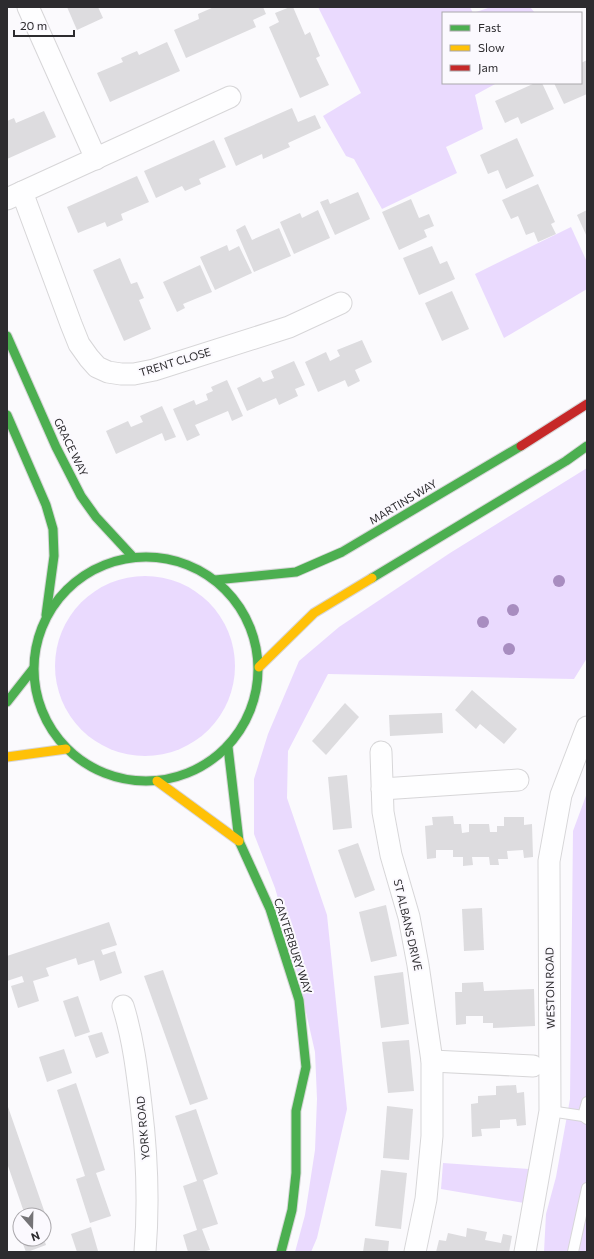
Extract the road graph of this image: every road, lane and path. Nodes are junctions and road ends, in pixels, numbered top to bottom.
1 (28, 7) edge
2 (230, 97) dead end
3 (96, 159) junction
4 (14, 195) edge
5 (341, 303) dead end
6 (7, 336) edge
7 (587, 404) edge
8 (7, 416) edge
9 (587, 446) edge
10 (133, 557) junction
11 (215, 580) junction
12 (46, 616) junction
13 (259, 667) junction
14 (33, 669) junction
15 (7, 702) edge
16 (587, 727) edge
17 (228, 747) junction
18 (66, 749) junction
19 (382, 752) dead end
20 (7, 757) edge
21 (518, 780) dead end
22 (157, 781) junction
23 (382, 789) junction
24 (240, 841) junction
25 (123, 1006) dead end
26 (432, 1061) junction
27 (533, 1066) dead end
28 (587, 1102) edge
29 (550, 1111) junction
30 (585, 1117) edge
31 (587, 1188) edge
32 (145, 1252) edge
33 (281, 1252) edge
34 (415, 1252) edge
35 (524, 1252) edge
36 (573, 1252) edge

1 - 3 street
2 - 3 street, TRENT CLOSE
3 - 4 street, TRENT CLOSE
4 - 5 street, TRENT CLOSE
6 - 10 main road, GRACE WAY
7 - 11 main road, MARTINS WAY
8 - 12 main road
9 - 13 main road
10 - 11 main road
10 - 12 main road
11 - 13 main road
12 - 14 main road
13 - 17 main road
14 - 15 main road
14 - 18 main road
16 - 29 street, WESTON ROAD
17 - 22 main road
17 - 24 main road, CANTERBURY WAY
18 - 20 main road
18 - 22 main road
19 - 23 street, ST ALBANS DRIVE
21 - 23 street
22 - 24 main road
23 - 26 street, ST ALBANS DRIVE
24 - 33 main road, CANTERBURY WAY
25 - 32 street, YORK ROAD
26 - 27 street
26 - 34 street, ST ALBANS DRIVE
28 - 30 lane
29 - 30 lane
29 - 35 street, WESTON ROAD
31 - 36 lane

